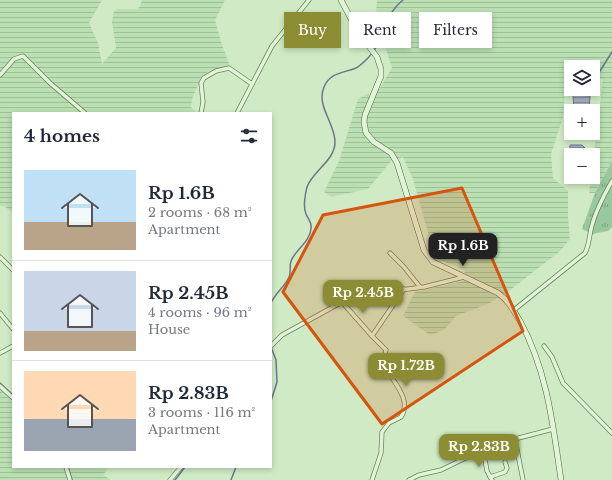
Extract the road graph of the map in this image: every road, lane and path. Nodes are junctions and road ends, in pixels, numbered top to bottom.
1 (309, 0) edge
2 (341, 0) edge
3 (0, 75) edge
4 (252, 84) junction
5 (84, 112) edge
6 (201, 112) edge
7 (238, 112) edge
8 (612, 181) edge
9 (390, 253) dead end
10 (0, 257) edge
11 (12, 269) edge
12 (464, 277) junction
13 (420, 287) junction
14 (404, 289) junction
15 (342, 302) junction
16 (514, 310) junction
17 (0, 313) edge
18 (12, 327) edge
19 (372, 336) junction
20 (272, 345) edge
21 (544, 346) dead end
22 (12, 347) edge
23 (0, 353) edge
24 (0, 386) edge
25 (12, 397) edge
26 (553, 429) junction
27 (612, 433) edge
28 (515, 439) junction
29 (483, 449) junction
30 (505, 462) dead end
31 (66, 468) edge
32 (180, 468) edge
33 (491, 478) edge
34 (70, 480) edge
35 (170, 480) edge
36 (372, 480) edge
37 (409, 480) edge
38 (522, 480) edge
39 (561, 480) edge

1 - 4 street
2 - 12 main road
3 - 5 street
4 - 6 street
4 - 7 street
8 - 16 street
9 - 13 street
10 - 11 street
12 - 13 street
12 - 16 main road
13 - 14 street
14 - 15 street
14 - 19 street
15 - 19 street
15 - 20 street
16 - 26 main road
17 - 18 street
19 - 36 street
21 - 27 street
22 - 23 street
24 - 25 street
26 - 28 street
26 - 39 main road
28 - 29 street
28 - 38 street
29 - 33 street
29 - 37 street
30 - 33 street
31 - 34 street
32 - 35 street

